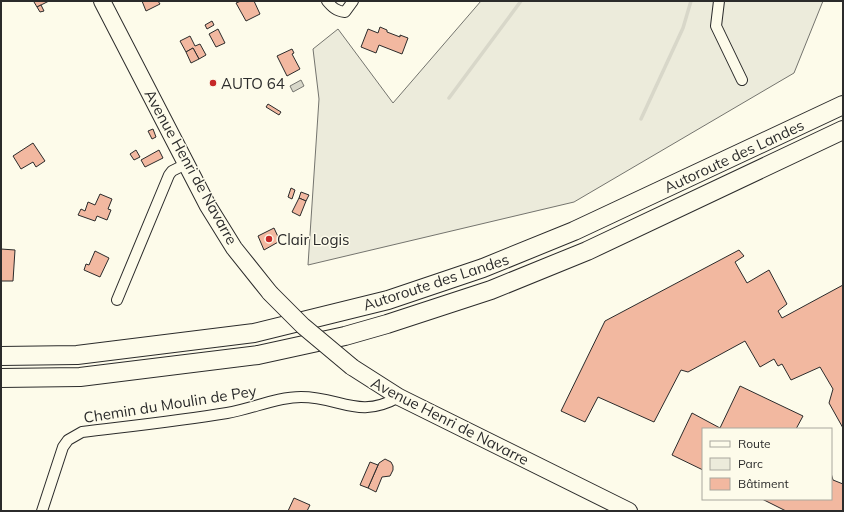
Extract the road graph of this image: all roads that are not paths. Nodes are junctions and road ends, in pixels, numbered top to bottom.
1 (102, 1) edge
2 (327, 1) edge
3 (353, 1) edge
4 (719, 1) edge
5 (742, 80) dead end
6 (843, 105) edge
7 (843, 130) edge
8 (186, 164) junction
9 (117, 300) dead end
10 (1, 356) edge
11 (1, 378) edge
12 (399, 397) junction
13 (624, 510) edge
14 (42, 511) edge

1 - 8 main road, Avenue Henri de Navarre
2 - 3 street
4 - 5 street
6 - 10 highway, Autoroute des Landes
7 - 11 highway, Autoroute des Landes
8 - 9 street
8 - 12 main road, Avenue Henri de Navarre, bridge
12 - 13 main road, Avenue Henri de Navarre
12 - 14 street, Chemin du Moulin de Pey

